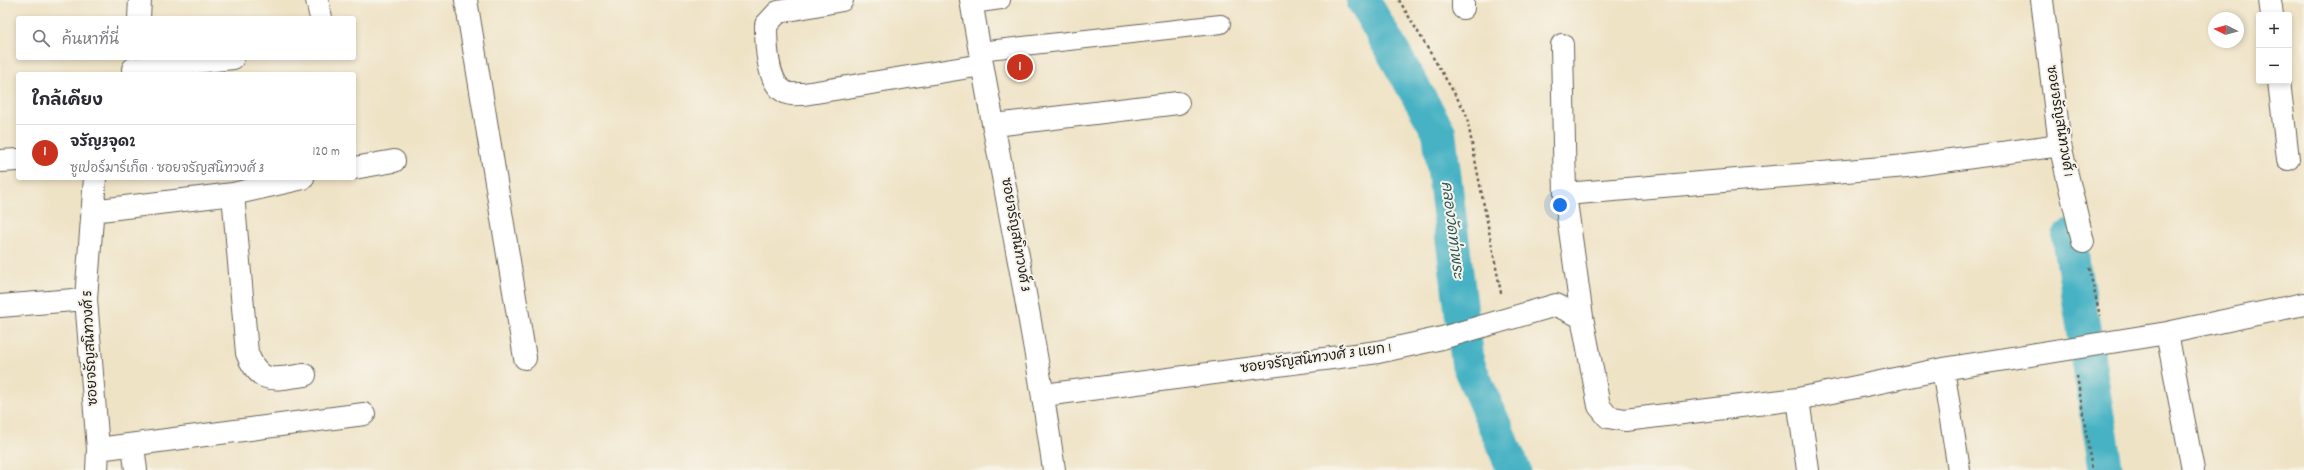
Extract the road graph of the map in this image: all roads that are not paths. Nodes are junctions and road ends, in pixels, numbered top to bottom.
1 (140, 0) edge
2 (317, 0) edge
3 (466, 0) edge
4 (842, 0) edge
5 (1001, 0) edge
6 (2042, 0) edge
7 (2270, 0) edge
8 (971, 2) edge
9 (2272, 12) edge
10 (139, 16) edge
11 (321, 16) edge
12 (1221, 24) dead end
13 (1562, 45) dead end
14 (980, 58) junction
15 (211, 60) edge
16 (133, 67) edge
17 (2280, 84) edge
18 (1178, 103) dead end
19 (995, 125) junction
20 (2060, 145) junction
21 (2288, 158) dead end
22 (16, 160) edge
23 (0, 161) edge
24 (394, 161) dead end
25 (356, 168) edge
26 (95, 180) edge
27 (294, 180) edge
28 (232, 194) junction
29 (1565, 194) junction
30 (92, 211) junction
31 (2083, 242) road end
32 (86, 299) junction
33 (2304, 304) edge
34 (0, 306) edge
35 (1582, 317) junction
36 (2167, 333) junction
37 (526, 358) dead end
38 (1943, 369) junction
39 (305, 375) dead end
40 (1044, 395) junction
41 (1798, 399) junction
42 (364, 414) dead end
43 (133, 446) junction
44 (97, 459) edge
45 (136, 470) edge
46 (1054, 470) edge
47 (1808, 470) edge
48 (1959, 470) edge
49 (2193, 470) edge

1 - 10 street
2 - 11 street
3 - 37 street
4 - 14 street
5 - 8 lane
6 - 20 street, ซอยจรัญสนิทวงศ์ 1
7 - 9 street
8 - 14 street, ซอยจรัญสนิทวงศ์ 3
12 - 14 lane
13 - 29 street
14 - 19 street, ซอยจรัญสนิทวงศ์ 3
15 - 16 street
17 - 21 street
18 - 19 street
19 - 40 street, ซอยจรัญสนิทวงศ์ 3
20 - 29 street
20 - 31 street, ซอยจรัญสนิทวงศ์ 1
22 - 23 street
24 - 25 street
26 - 30 street, ซอยจรัญสนิทวงศ์ 5
27 - 28 street
28 - 30 street
28 - 39 street
29 - 35 street
30 - 32 street, ซอยจรัญสนิทวงศ์ 5
32 - 34 street
32 - 44 street, ซอยจรัญสนิทวงศ์ 5
33 - 36 street
35 - 40 street, ซอยจรัญสนิทวงศ์ 3 แยก 1
35 - 41 street
36 - 38 street
36 - 49 street
38 - 41 street
38 - 48 street
40 - 46 street, ซอยจรัญสนิทวงศ์ 3
41 - 47 street
42 - 43 street
43 - 44 street
43 - 45 street

